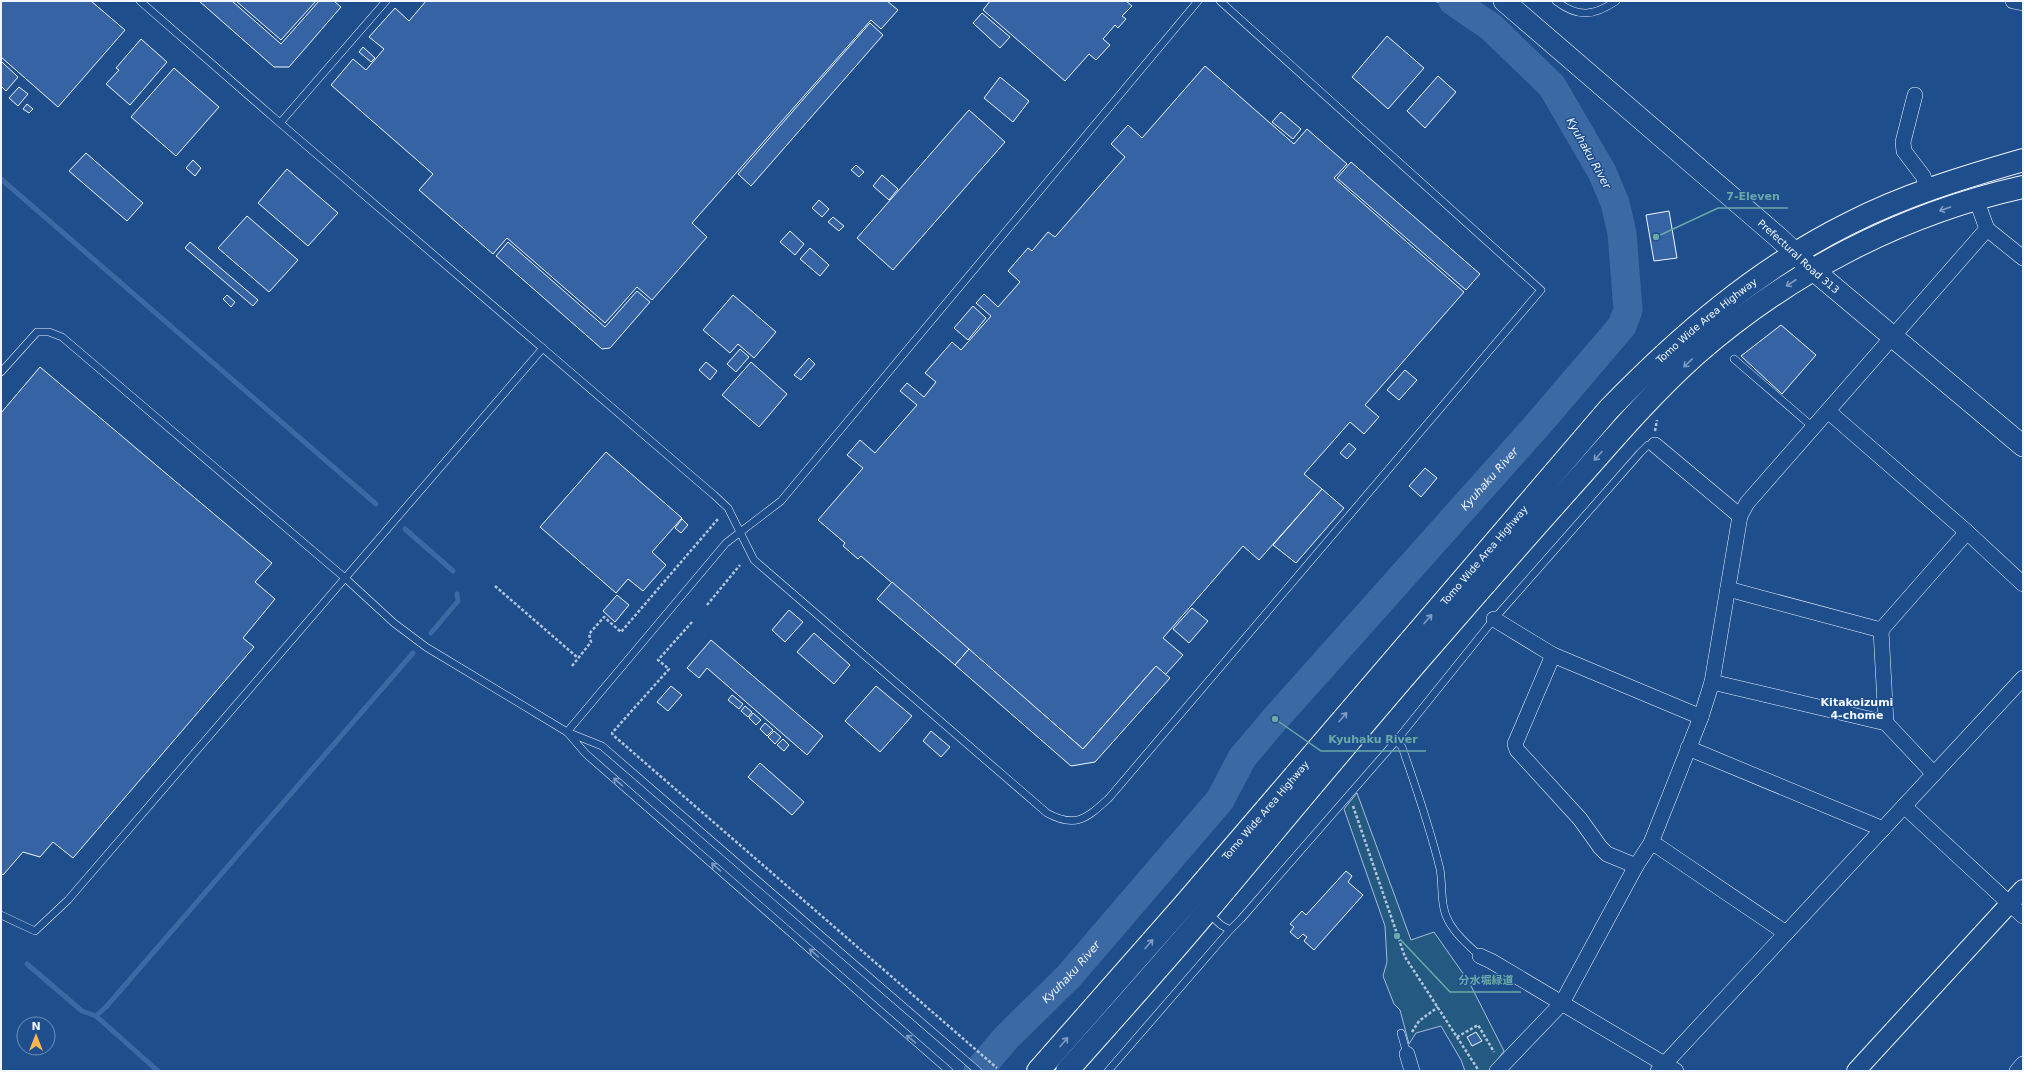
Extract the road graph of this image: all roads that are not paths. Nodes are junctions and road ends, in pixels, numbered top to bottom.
1 (140, 1) edge
2 (386, 1) edge
3 (1198, 1) edge
4 (1220, 1) edge
5 (1504, 1) edge
6 (1556, 1) edge
7 (1616, 1) edge
8 (2013, 1) edge
9 (2023, 2) edge
10 (1915, 95) dead end
11 (280, 123) junction
12 (2023, 160) edge
13 (2023, 187) edge
14 (1928, 189) junction
15 (1976, 199) junction
16 (1987, 230) junction
17 (1795, 253) junction
18 (2023, 258) edge
19 (1812, 269) junction
20 (1893, 336) junction
21 (543, 348) junction
22 (1734, 358) dead end
23 (1, 372) edge
24 (1829, 412) junction
25 (1814, 428) junction
26 (1655, 438) joint
27 (2023, 446) edge
28 (1740, 516) junction
29 (1967, 532) junction
30 (741, 533) junction
31 (345, 578) junction
32 (2023, 584) edge
33 (1728, 589) junction
34 (1494, 619) junction
35 (1881, 630) junction
36 (1553, 655) junction
37 (2023, 678) edge
38 (1712, 682) junction
39 (1701, 717) junction
40 (1886, 724) junction
41 (567, 732) junction
42 (1396, 741) junction
43 (1688, 748) junction
44 (1934, 774) junction
45 (1904, 806) junction
46 (1883, 829) junction
47 (1651, 843) junction
48 (1636, 866) junction
49 (2023, 889) edge
50 (2010, 904) junction
51 (1206, 912) junction
52 (1, 915) edge
53 (2023, 916) edge
54 (1230, 930) junction
55 (1786, 933) junction
56 (1480, 956) joint
57 (1562, 1003) junction
58 (1401, 1033) dead end
59 (1405, 1050) joint
60 (2023, 1064) edge
61 (1499, 1068) edge
62 (1666, 1069) edge
63 (949, 1071) edge
64 (978, 1071) edge
65 (1038, 1071) edge
66 (1067, 1071) edge
67 (1108, 1071) edge
68 (1412, 1071) edge
69 (1856, 1071) edge
70 (2017, 1071) edge

1 - 11 lane
2 - 11 lane
3 - 30 lane
4 - 30 lane
5 - 17 main road, Prefectural Road 313
6 - 7 lane
8 - 9 street
10 - 14 street
11 - 21 lane
12 - 14 highway, Tomo Wide Area Highway
13 - 15 highway, Tomo Wide Area Highway
14 - 17 highway, Tomo Wide Area Highway
15 - 16 street
15 -> 19 highway, Tomo Wide Area Highway
16 - 18 street
16 - 20 street
17 - 19 main road, Prefectural Road 313
65 -> 17 highway, Tomo Wide Area Highway
19 - 20 main road, Prefectural Road 313
19 -> 51 highway, Tomo Wide Area Highway
20 - 24 street
20 - 27 main road, Prefectural Road 313
21 - 30 lane
21 - 31 lane
22 - 25 lane
23 - 31 lane
24 - 25 street
24 - 29 street
25 - 28 street
26 - 28 street
26 - 34 lane
28 - 33 street
29 - 32 street
29 - 35 street
30 - 41 lane
31 - 41 lane
31 - 52 lane
33 - 35 street
33 - 38 street
34 - 36 street
34 - 42 lane
35 - 40 street
36 - 39 street
36 - 48 street
37 - 44 street
38 - 39 street
38 - 40 street
39 - 43 street
40 - 44 street
63 -> 41 lane
41 - 64 lane
42 - 54 lane
42 - 56 lane
43 - 46 street
43 - 47 street
44 - 45 street
45 - 46 street
45 - 50 street
46 - 55 street
47 - 48 street
47 - 55 street
48 - 57 street
49 - 50 street
50 - 53 street
50 - 69 street
51 - 54 lane
51 - 66 highway, Tomo Wide Area Highway
54 - 67 lane
55 - 62 street
56 - 57 street
57 - 61 street
57 - 62 street
58 - 59 lane
59 - 68 street
60 - 70 street

